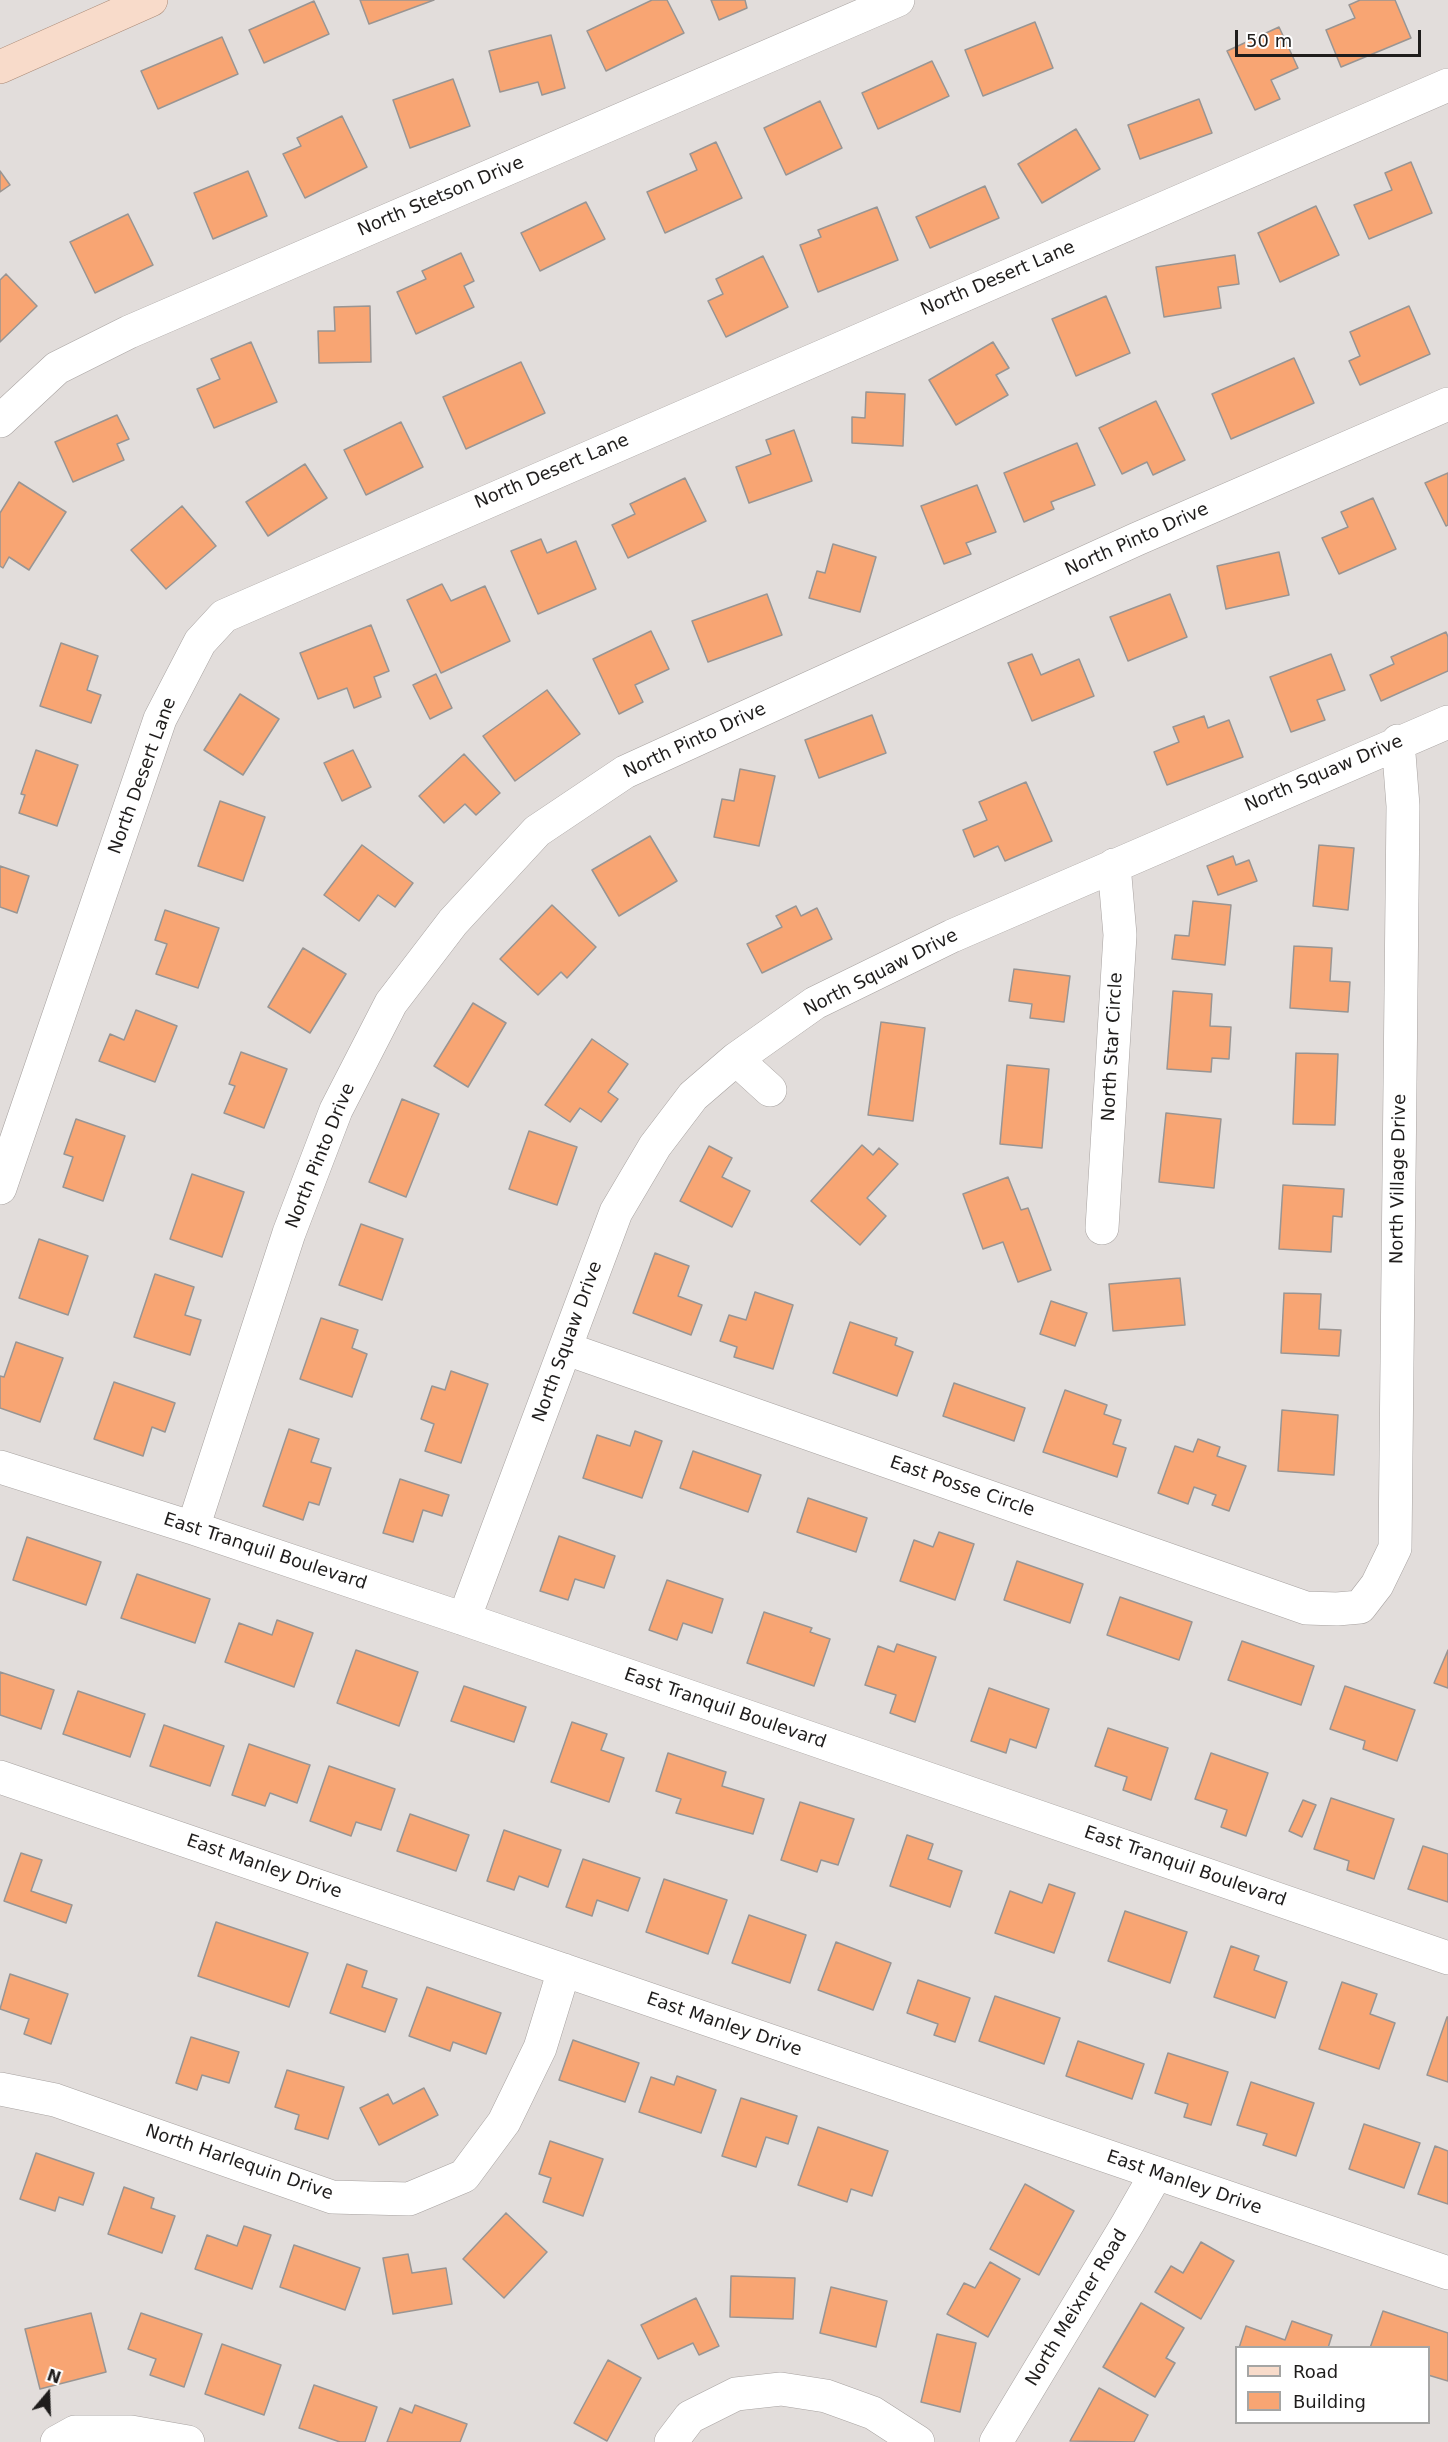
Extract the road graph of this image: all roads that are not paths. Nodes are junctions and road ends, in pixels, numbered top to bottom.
1 (151, 0) edge
2 (898, 0) edge
3 (0, 67) edge
4 (1448, 85) edge
5 (1448, 404) edge
6 (0, 421) edge
7 (1448, 722) edge
8 (1398, 741) junction
9 (1114, 865) junction
10 (736, 1059) junction
11 (770, 1090) dead end
12 (0, 1188) edge
13 (1102, 1228) dead end
14 (567, 1349) junction
15 (0, 1467) edge
16 (193, 1528) junction
17 (1360, 1607) joint
18 (464, 1619) junction
19 (0, 1777) edge
20 (1448, 1958) edge
21 (564, 1970) junction
22 (0, 2089) edge
23 (1156, 2174) junction
24 (1448, 2273) edge
25 (57, 2442) edge
26 (188, 2442) edge
27 (671, 2442) edge
28 (918, 2442) edge
29 (996, 2442) edge

1 - 3 main road
2 - 6 street, North Stetson Drive
4 - 12 street, North Desert Lane
5 - 16 street, North Pinto Drive
7 - 8 street, North Squaw Drive
8 - 9 street, North Squaw Drive
8 - 17 street, North Village Drive
9 - 10 street, North Squaw Drive
9 - 13 street, North Star Circle
10 - 11 street
10 - 14 street, North Squaw Drive
14 - 17 street, East Posse Circle
14 - 18 street, North Squaw Drive
15 - 16 street, East Tranquil Boulevard
16 - 18 street, East Tranquil Boulevard
18 - 20 street, East Tranquil Boulevard
19 - 21 street, East Manley Drive
21 - 22 street, North Harlequin Drive
21 - 23 street, East Manley Drive
23 - 24 street, East Manley Drive
23 - 29 street, North Meixner Road
25 - 26 street
27 - 28 street

